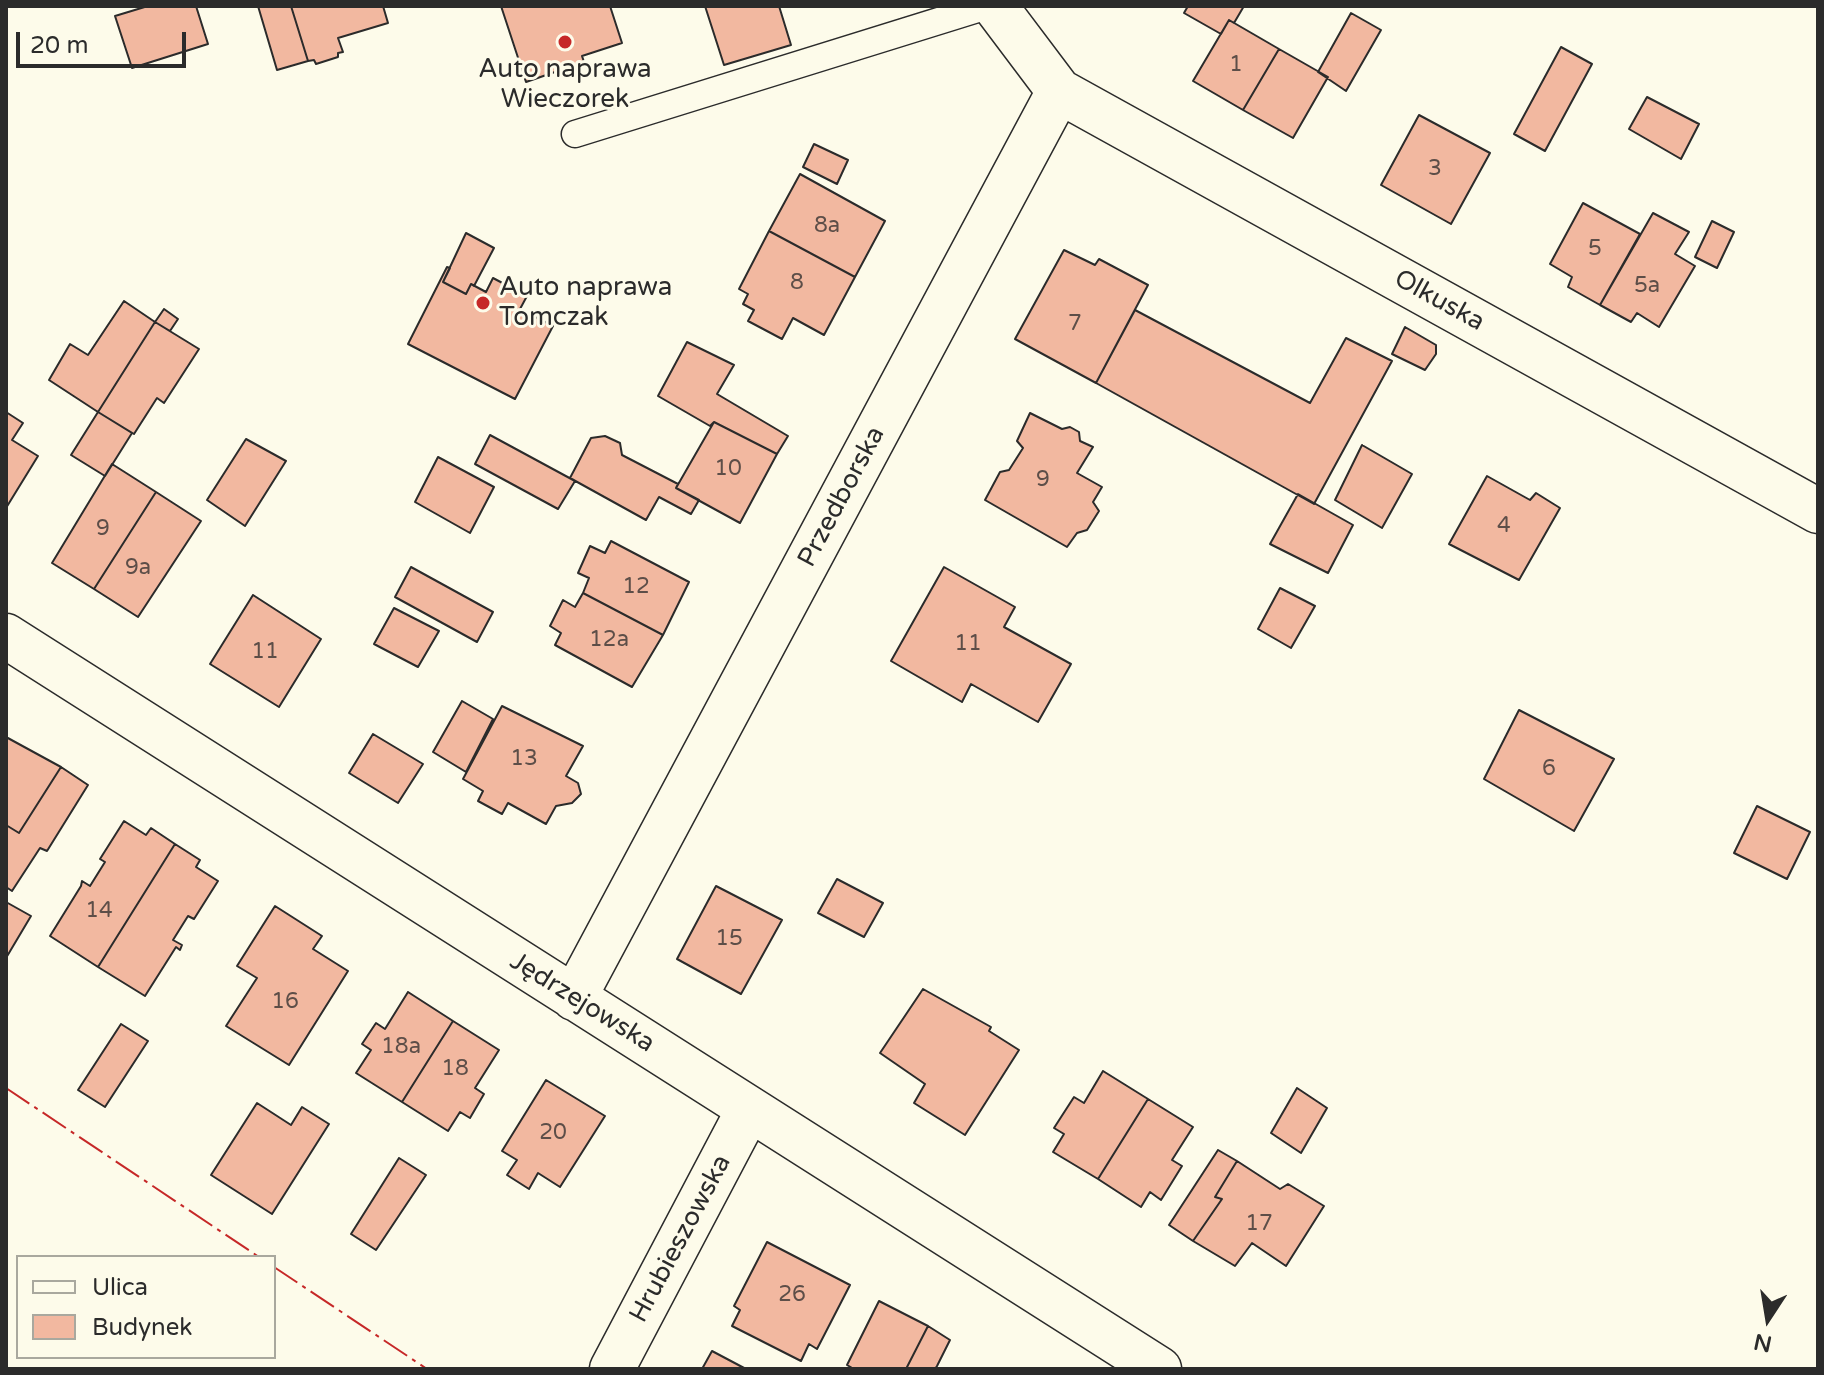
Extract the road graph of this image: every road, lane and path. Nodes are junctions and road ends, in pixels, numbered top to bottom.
1 (987, 6) edge
2 (995, 6) edge
3 (1059, 91) junction
4 (575, 134) dead end
5 (1818, 511) edge
6 (6, 636) edge
7 (574, 998) junction
8 (749, 1109) junction
9 (612, 1369) edge
10 (1159, 1369) edge

1 - 4 lane
2 - 3 street
3 - 5 street, Olkuska
3 - 7 street, Przedborska
6 - 7 street, Jędrzejowska
7 - 8 street, Jędrzejowska
8 - 9 street, Hrubieszowska
8 - 10 street, Jędrzejowska

